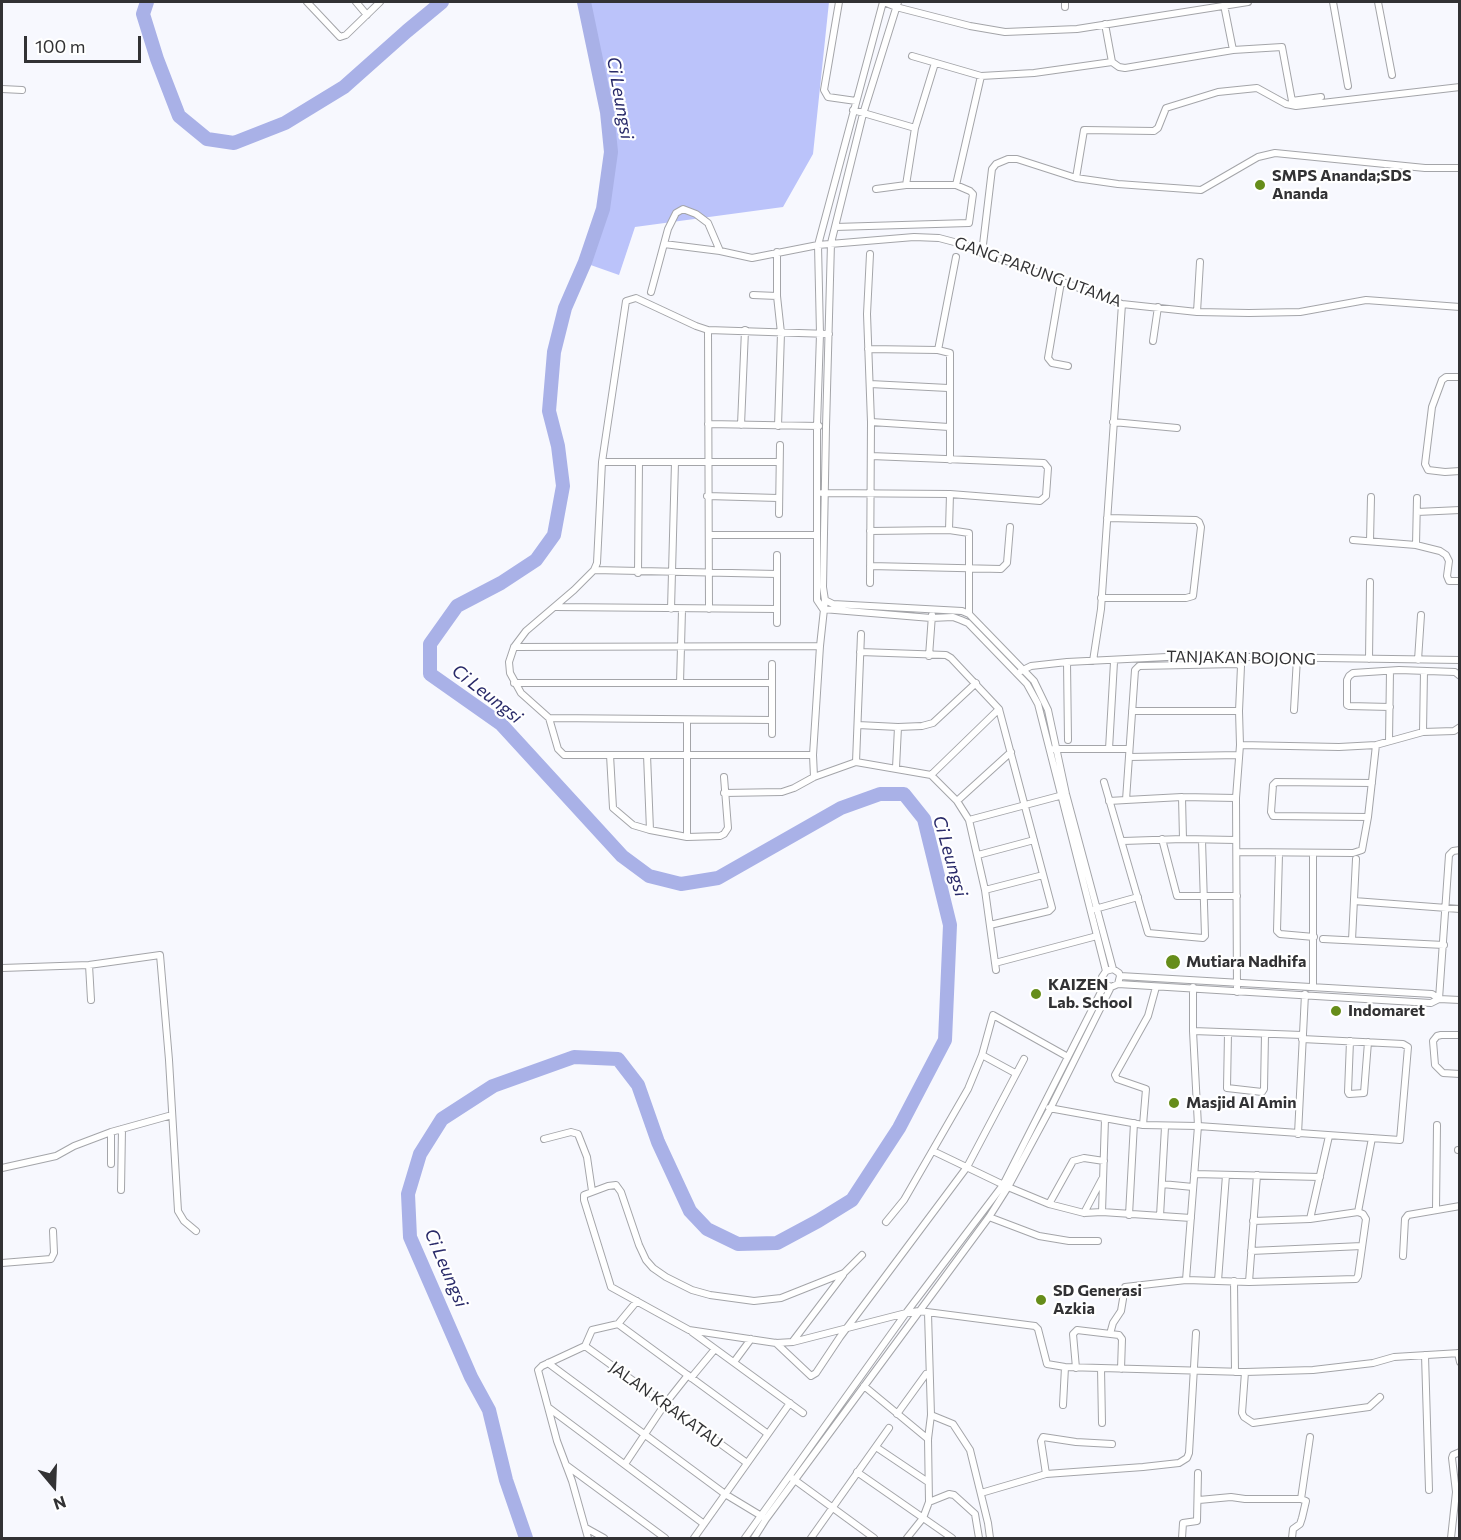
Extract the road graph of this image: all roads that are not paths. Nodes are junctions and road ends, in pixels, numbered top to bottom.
1 (307, 2) edge
2 (356, 2) edge
3 (380, 2) edge
4 (839, 2) edge
5 (884, 2) edge
6 (1248, 2) edge
7 (1333, 2) edge
8 (1378, 2) edge
9 (897, 4) edge
10 (1224, 5) junction
11 (367, 15) junction
12 (1105, 24) junction
13 (1233, 50) junction
14 (912, 56) dead end
15 (1112, 62) junction
16 (935, 63) junction
17 (1392, 75) dead end
18 (981, 76) junction
19 (1348, 86) dead end
20 (1460, 87) edge
21 (2, 89) edge
22 (22, 90) dead end
23 (1322, 97) dead end
24 (856, 101) junction
25 (853, 110) junction
26 (863, 114) junction
27 (915, 128) junction
28 (1460, 168) edge
29 (1076, 178) junction
30 (906, 185) junction
31 (956, 185) junction
32 (876, 189) dead end
33 (835, 227) junction
34 (831, 243) junction
35 (664, 244) junction
36 (818, 244) junction
37 (720, 251) junction
38 (777, 252) junction
39 (982, 253) junction
40 (870, 254) dead end
41 (956, 257) dead end
42 (1200, 262) dead end
43 (1061, 282) junction
44 (651, 292) dead end
45 (753, 295) dead end
46 (777, 296) junction
47 (1122, 304) junction
48 (1460, 307) edge
49 (1158, 308) junction
50 (1197, 312) junction
51 (708, 330) junction
52 (745, 330) junction
53 (781, 333) junction
54 (820, 334) junction
55 (830, 334) junction
56 (1153, 341) dead end
57 (868, 349) junction
58 (938, 350) junction
59 (1068, 366) dead end
60 (1460, 377) edge
61 (870, 384) junction
62 (948, 388) junction
63 (871, 422) junction
64 (1113, 422) junction
65 (708, 424) junction
66 (741, 425) junction
67 (778, 426) junction
68 (817, 426) junction
69 (826, 427) junction
70 (949, 427) junction
71 (1177, 428) dead end
72 (780, 445) dead end
73 (871, 456) junction
74 (950, 460) junction
75 (602, 462) junction
76 (639, 462) junction
77 (675, 462) junction
78 (707, 462) junction
79 (779, 462) junction
80 (1460, 471) edge
81 (817, 492) junction
82 (825, 493) junction
83 (869, 495) junction
84 (950, 495) junction
85 (707, 496) junction
86 (1371, 497) dead end
87 (778, 498) junction
88 (1417, 498) dead end
89 (1460, 510) edge
90 (1418, 512) junction
91 (779, 514) dead end
92 (1107, 518) junction
93 (1010, 527) dead end
94 (949, 530) junction
95 (870, 531) junction
96 (709, 535) junction
97 (817, 535) junction
98 (1353, 540) dead end
99 (1370, 541) junction
100 (1416, 545) junction
101 (777, 555) dead end
102 (870, 566) junction
103 (970, 569) junction
104 (594, 570) junction
105 (638, 573) junction
106 (672, 573) junction
107 (709, 573) junction
108 (777, 574) junction
109 (1460, 581) edge
110 (1370, 582) dead end
111 (870, 583) dead end
112 (1101, 598) junction
113 (825, 600) junction
114 (556, 607) junction
115 (932, 608) junction
116 (671, 609) junction
117 (682, 609) junction
118 (709, 609) junction
119 (777, 609) junction
120 (823, 609) junction
121 (969, 614) junction
122 (1421, 615) dead end
123 (931, 618) junction
124 (777, 622) dead end
125 (861, 634) dead end
126 (681, 646) junction
127 (820, 646) junction
128 (514, 647) junction
129 (860, 652) junction
130 (929, 656) junction
131 (1297, 658) junction
132 (1368, 659) junction
133 (1418, 660) junction
134 (1460, 660) edge
135 (1093, 661) junction
136 (1067, 662) junction
137 (1114, 662) dead end
138 (772, 664) dead end
139 (1390, 671) junction
140 (1424, 671) junction
141 (1020, 672) junction
142 (1460, 675) edge
143 (514, 683) junction
144 (680, 683) junction
145 (772, 683) junction
146 (976, 683) junction
147 (1390, 707) junction
148 (999, 709) junction
149 (1294, 710) dead end
150 (1132, 711) junction
151 (1239, 711) junction
152 (549, 718) junction
153 (687, 720) junction
154 (772, 720) junction
155 (858, 725) junction
156 (898, 727) junction
157 (1460, 727) edge
158 (1423, 732) junction
159 (772, 734) dead end
160 (1068, 740) dead end
161 (1389, 741) junction
162 (1240, 745) junction
163 (1376, 745) junction
164 (1052, 749) junction
165 (1109, 749) junction
166 (1129, 749) junction
167 (1011, 752) junction
168 (1239, 754) junction
169 (610, 755) junction
170 (647, 755) junction
171 (688, 755) junction
172 (813, 755) junction
173 (1129, 758) junction
174 (856, 762) junction
175 (896, 768) junction
176 (931, 775) junction
177 (724, 777) dead end
178 (814, 777) junction
179 (1104, 782) dead end
180 (1372, 783) junction
181 (724, 794) junction
182 (1063, 795) junction
183 (1182, 797) junction
184 (1236, 798) junction
185 (1126, 800) junction
186 (957, 801) junction
187 (1109, 801) junction
188 (1026, 805) junction
189 (1368, 817) junction
190 (969, 820) junction
191 (650, 830) junction
192 (687, 837) junction
193 (1162, 839) junction
194 (1183, 839) junction
195 (1034, 840) junction
196 (1202, 840) junction
197 (1236, 840) junction
198 (1123, 841) junction
199 (1460, 850) edge
200 (1237, 852) junction
201 (1279, 854) junction
202 (1313, 854) junction
203 (978, 855) junction
204 (1356, 860) dead end
205 (1043, 875) junction
206 (985, 890) junction
207 (1204, 896) junction
208 (1237, 896) junction
209 (1138, 897) junction
210 (1354, 900) junction
211 (1093, 909) junction
212 (1445, 909) junction
213 (1460, 909) edge
214 (990, 925) junction
215 (1097, 936) junction
216 (1314, 937) junction
217 (1323, 939) dead end
218 (1352, 940) junction
219 (1444, 945) junction
220 (89, 965) junction
221 (2, 968) edge
222 (1109, 970) junction
223 (1120, 976) junction
224 (1194, 981) junction
225 (1118, 984) junction
226 (1237, 984) junction
227 (1108, 986) junction
228 (1156, 987) junction
229 (1309, 987) junction
230 (1193, 989) junction
231 (1237, 992) junction
232 (1304, 996) junction
233 (91, 999) dead end
234 (1439, 999) junction
235 (1460, 1000) edge
236 (1192, 1032) junction
237 (1228, 1033) junction
238 (1265, 1034) junction
239 (1460, 1035) edge
240 (1302, 1037) junction
241 (1350, 1041) junction
242 (1368, 1042) junction
243 (982, 1055) junction
244 (1068, 1058) junction
245 (1024, 1059) dead end
246 (1015, 1073) junction
247 (1460, 1074) edge
248 (1047, 1108) junction
249 (172, 1115) junction
250 (1105, 1119) junction
251 (1134, 1123) junction
252 (1143, 1125) junction
253 (1437, 1125) dead end
254 (1198, 1126) junction
255 (1165, 1127) junction
256 (122, 1129) junction
257 (111, 1132) junction
258 (1298, 1134) junction
259 (1329, 1136) junction
260 (1372, 1138) junction
261 (544, 1139) dead end
262 (933, 1151) junction
263 (1104, 1161) junction
264 (111, 1164) dead end
265 (967, 1167) junction
266 (2, 1168) edge
267 (1194, 1174) junction
268 (1226, 1175) junction
269 (1257, 1175) junction
270 (1103, 1177) junction
271 (1320, 1177) junction
272 (1162, 1184) junction
273 (1005, 1186) junction
274 (1193, 1187) junction
275 (121, 1190) dead end
276 (592, 1191) junction
277 (1049, 1204) junction
278 (1460, 1206) edge
279 (1437, 1209) junction
280 (1102, 1212) junction
281 (1358, 1212) junction
282 (1084, 1213) junction
283 (1129, 1215) junction
284 (1160, 1216) junction
285 (989, 1217) junction
286 (1191, 1218) junction
287 (1310, 1219) junction
288 (1253, 1221) junction
289 (886, 1222) dead end
290 (53, 1231) dead end
291 (196, 1231) dead end
292 (1098, 1241) dead end
293 (1362, 1246) junction
294 (1251, 1251) junction
295 (862, 1255) dead end
296 (1403, 1256) dead end
297 (2, 1263) edge
298 (844, 1273) junction
299 (1186, 1280) junction
300 (1218, 1281) junction
301 (1234, 1281) junction
302 (1249, 1282) junction
303 (637, 1301) junction
304 (919, 1311) junction
305 (906, 1313) junction
306 (928, 1313) junction
307 (618, 1324) junction
308 (846, 1329) junction
309 (689, 1330) junction
310 (1110, 1334) junction
311 (1196, 1334) dead end
312 (751, 1339) junction
313 (793, 1342) junction
314 (776, 1343) junction
315 (585, 1346) junction
316 (715, 1349) junction
317 (1459, 1353) edge
318 (1425, 1355) junction
319 (734, 1362) junction
320 (1460, 1362) edge
321 (548, 1363) junction
322 (1065, 1367) junction
323 (1076, 1368) junction
324 (1101, 1368) junction
325 (1121, 1369) junction
326 (1193, 1371) junction
327 (1235, 1372) junction
328 (1245, 1372) junction
329 (926, 1374) dead end
330 (689, 1377) junction
331 (864, 1386) junction
332 (1380, 1397) dead end
333 (790, 1403) junction
334 (665, 1404) junction
335 (1063, 1405) dead end
336 (549, 1408) junction
337 (803, 1413) dead end
338 (897, 1414) junction
339 (931, 1415) junction
340 (1102, 1424) dead end
341 (889, 1428) dead end
342 (768, 1434) junction
343 (645, 1435) junction
344 (1310, 1437) dead end
345 (927, 1439) junction
346 (1112, 1444) dead end
347 (876, 1447) junction
348 (1460, 1452) edge
349 (747, 1463) junction
350 (624, 1464) junction
351 (566, 1466) junction
352 (857, 1472) junction
353 (1198, 1473) dead end
354 (1046, 1474) junction
355 (792, 1478) junction
356 (928, 1482) junction
357 (1429, 1490) dead end
358 (1458, 1492) edge
359 (981, 1493) junction
360 (725, 1494) junction
361 (1301, 1499) junction
362 (1199, 1500) junction
363 (929, 1502) junction
364 (832, 1507) junction
365 (763, 1517) junction
366 (922, 1518) junction
367 (704, 1524) junction
368 (586, 1528) junction
369 (588, 1539) edge
370 (604, 1539) edge
371 (664, 1539) edge
372 (694, 1539) edge
373 (745, 1539) edge
374 (754, 1539) edge
375 (811, 1539) edge
376 (874, 1539) edge
377 (907, 1539) edge
378 (952, 1539) edge
379 (979, 1539) edge
380 (990, 1539) edge
381 (1182, 1539) edge
382 (1292, 1539) edge
383 (1451, 1539) edge

1 - 11 street
2 - 11 street
3 - 11 street
4 - 24 street
5 - 9 street
5 - 24 street
6 - 10 street
7 - 19 street
8 - 17 street
9 - 12 street
9 - 26 street
10 - 12 street
10 - 13 street
12 - 15 street
13 - 15 street
13 - 23 street
14 - 16 street
15 - 18 street
16 - 18 street
16 - 27 street
18 - 31 street
20 - 29 street
21 - 22 street
24 - 25 street
25 - 26 street
25 - 36 street
26 - 27 street
26 - 33 street
27 - 30 street
28 - 29 street
29 - 39 street
30 - 31 street
30 - 32 street
31 - 33 street
33 - 34 street
34 - 36 street, GANG PARUNG UTAMA
34 - 39 street, GANG PARUNG UTAMA
34 - 55 street
35 - 37 street, GANG PARUNG UTAMA
35 - 37 street
35 - 44 street
36 - 38 street, GANG PARUNG UTAMA
36 - 54 street
37 - 38 street, GANG PARUNG UTAMA
38 - 46 street
39 - 43 street, GANG PARUNG UTAMA
40 - 57 street
41 - 58 street
42 - 50 street
43 - 47 street, GANG PARUNG UTAMA
43 - 59 street
45 - 46 street
46 - 53 street
47 - 49 street, GANG PARUNG UTAMA
47 - 64 street
48 - 50 street, GANG PARUNG UTAMA
49 - 50 street, GANG PARUNG UTAMA
49 - 56 street
51 - 52 street
51 - 65 street
51 - 75 street
52 - 53 street
52 - 66 street
53 - 54 street
53 - 67 street
54 - 55 street
54 - 68 street
55 - 69 street
57 - 58 street
57 - 61 street
58 - 62 street
60 - 80 street
61 - 62 street
61 - 63 street
62 - 70 street
63 - 70 street
63 - 73 street
64 - 71 street
64 - 92 street
65 - 66 street
65 - 78 street
66 - 67 street
67 - 68 street
68 - 69 street
68 - 81 street
69 - 82 street
70 - 74 street
72 - 79 street
73 - 74 street
73 - 83 street
74 - 84 street
75 - 76 street
75 - 104 street
76 - 77 street
76 - 105 street
77 - 78 street
77 - 106 street
78 - 79 street
78 - 85 street
79 - 87 street
81 - 82 street
81 - 97 street
82 - 83 street
82 - 113 street
83 - 84 street
83 - 95 street
84 - 94 street
85 - 87 street
85 - 96 street
86 - 99 street
87 - 91 street
88 - 90 street
89 - 90 street
90 - 100 street
92 - 112 street
92 - 112 street
93 - 103 street
94 - 95 street
94 - 103 street
95 - 102 street
96 - 97 street
96 - 107 street
97 - 120 street
98 - 99 street
99 - 100 street
100 - 109 street
101 - 108 street
102 - 103 street
102 - 111 street
103 - 121 street
104 - 105 street
104 - 114 street
105 - 106 street
106 - 107 street
106 - 116 street
107 - 108 street
107 - 118 street
108 - 119 street
110 - 132 street
112 - 135 street
113 - 115 street
113 - 120 street
114 - 116 street
114 - 128 street
115 - 121 street
115 - 123 street
116 - 117 street
117 - 118 street
117 - 126 street
118 - 119 street
119 - 124 street
120 - 123 street
120 - 127 street
121 - 141 street
122 - 133 street
123 - 130 street
123 - 141 street
125 - 129 street
126 - 127 street
126 - 128 street
126 - 144 street
127 - 172 street
128 - 143 street
129 - 130 street
129 - 155 street
130 - 146 street
131 - 132 street, TANJAKAN BOJONG
131 - 135 street, TANJAKAN BOJONG
131 - 149 street
132 - 133 street, TANJAKAN BOJONG
133 - 134 street, TANJAKAN BOJONG
135 - 136 street, TANJAKAN BOJONG
136 - 141 street, TANJAKAN BOJONG
136 - 160 street
137 - 165 street
138 - 145 street
139 - 140 street
139 - 147 street
139 - 147 street
140 - 142 street
140 - 158 street
141 - 164 street
143 - 144 street
143 - 152 street
144 - 145 street
145 - 154 street
146 - 148 street
146 - 156 street
147 - 161 street
148 - 167 street
148 - 176 street
150 - 151 street
150 - 151 street
150 - 166 street
151 - 162 street
152 - 153 street
152 - 169 street
153 - 154 street
153 - 171 street
154 - 159 street
155 - 156 street
155 - 174 street
156 - 175 street
157 - 158 street
158 - 161 street
161 - 163 street
162 - 163 street
162 - 168 street
163 - 180 street
164 - 165 street
164 - 182 street
165 - 166 street
166 - 173 street
167 - 186 street
167 - 188 street
168 - 173 street
168 - 184 street
169 - 170 street
169 - 191 street
170 - 171 street
170 - 191 street
171 - 172 street
171 - 192 street
172 - 178 street
173 - 185 street
174 - 175 street
174 - 178 street
175 - 176 street
176 - 186 street
177 - 181 street
178 - 181 street
179 - 187 street
180 - 189 street
180 - 189 street
181 - 192 street
182 - 188 street
182 - 211 street
183 - 184 street
183 - 185 street
183 - 194 street
184 - 197 street
185 - 187 street
186 - 190 street
187 - 198 street
188 - 190 street
188 - 195 street
189 - 202 street
190 - 203 street
191 - 192 street
193 - 194 street
193 - 198 street
193 - 207 street
194 - 196 street
195 - 203 street
195 - 205 street
196 - 197 street
196 - 207 street
197 - 200 street
198 - 209 street
199 - 212 street
200 - 201 street
200 - 208 street
201 - 202 street
201 - 216 street
202 - 216 street
203 - 206 street
204 - 210 street
205 - 206 street
205 - 214 street
206 - 214 street
207 - 208 street
207 - 209 street
208 - 226 street
209 - 211 street
210 - 212 street
210 - 218 street
211 - 215 street
211 - 222 street
212 - 213 street
212 - 219 street
214 - 215 street
215 - 222 street
216 - 229 street
217 - 218 street
218 - 219 street
219 - 234 street
220 - 221 street
220 - 233 street
220 - 249 street
222 - 223 street
222 - 227 street
223 - 224 street
223 - 225 street
224 - 226 street
224 - 230 street
225 - 227 street
225 - 228 street
226 - 229 street
226 - 231 street
227 - 244 street
227 - 248 street
228 - 230 street
228 - 252 street
229 - 232 street
229 - 234 street
230 - 231 street
230 - 236 street
231 - 232 street
232 - 234 street
232 - 240 street
234 - 235 street
236 - 237 street
236 - 254 street
237 - 238 street
237 - 238 street
238 - 240 street
239 - 247 street
240 - 241 street
240 - 258 street
241 - 242 street
241 - 242 street
242 - 260 street
243 - 244 street
243 - 246 street
243 - 262 street
244 - 248 street
245 - 246 street
246 - 265 street
248 - 250 street
248 - 273 street
249 - 256 street
249 - 291 street
250 - 251 street
250 - 263 street
251 - 252 street
251 - 283 street
252 - 255 street
253 - 279 street
254 - 255 street
254 - 258 street
254 - 267 street
255 - 272 street
256 - 257 street
256 - 275 street
257 - 264 street
257 - 266 street
258 - 259 street
259 - 260 street
259 - 271 street
260 - 281 street
261 - 276 street
262 - 265 street
262 - 289 street
263 - 270 street
263 - 277 street
265 - 273 street
265 - 308 street
267 - 268 street
267 - 274 street
268 - 269 street
268 - 300 street
269 - 271 street
269 - 288 street
270 - 280 street
270 - 282 street
271 - 287 street
272 - 274 street
272 - 284 street
273 - 277 street
273 - 285 street
273 - 305 street
274 - 286 street
276 - 298 street
276 - 303 street
277 - 282 street
278 - 279 street
279 - 296 street
280 - 282 street
280 - 283 street
281 - 287 street
281 - 293 street
283 - 284 street
284 - 286 street
285 - 292 street
285 - 304 street
286 - 299 street
287 - 288 street
288 - 294 street
290 - 297 street
293 - 294 street
293 - 302 street
294 - 302 street
295 - 298 street
298 - 313 street
299 - 300 street
299 - 310 street
300 - 301 street
301 - 302 street
301 - 327 street
303 - 307 street
303 - 309 street
304 - 305 street
304 - 306 street
304 - 331 street
305 - 308 street
305 - 355 street
306 - 322 street
306 - 339 street
307 - 315 street
307 - 330 street
308 - 313 street
308 - 314 street
309 - 312 street
309 - 316 street
310 - 323 street
310 - 325 street
311 - 326 street
312 - 314 street
312 - 319 street
313 - 314 street
315 - 321 street
315 - 334 street, JALAN KRAKATAU
316 - 319 street
316 - 330 street
317 - 318 street
317 - 320 street
318 - 328 street
318 - 357 street
319 - 333 street
321 - 336 street
321 - 343 street
322 - 323 street
322 - 335 street
323 - 324 street
324 - 325 street
324 - 340 street
325 - 326 street
326 - 327 street
326 - 354 street
327 - 328 street
328 - 332 street
329 - 338 street
330 - 334 street
330 - 342 street
331 - 338 street
331 - 355 street
333 - 337 street
333 - 342 street
334 - 343 street
334 - 349 street, JALAN KRAKATAU
336 - 350 street
336 - 351 street
338 - 345 street
339 - 345 street
339 - 359 street
341 - 347 street
342 - 349 street
343 - 350 street
343 - 360 street
344 - 361 street
345 - 356 street
346 - 354 street
347 - 352 street
347 - 356 street
348 - 358 street
349 - 360 street
350 - 367 street
351 - 368 street
351 - 371 street
352 - 364 street
352 - 366 street
353 - 362 street
354 - 359 street
355 - 364 street
355 - 365 street
356 - 363 street
358 - 383 street
359 - 380 street
360 - 365 street
360 - 367 street
361 - 362 street
361 - 382 street
362 - 381 street
363 - 366 street
363 - 379 street
364 - 375 street
364 - 376 street
365 - 373 street
365 - 374 street
366 - 377 street
366 - 378 street
367 - 372 street
368 - 369 street
368 - 370 street

